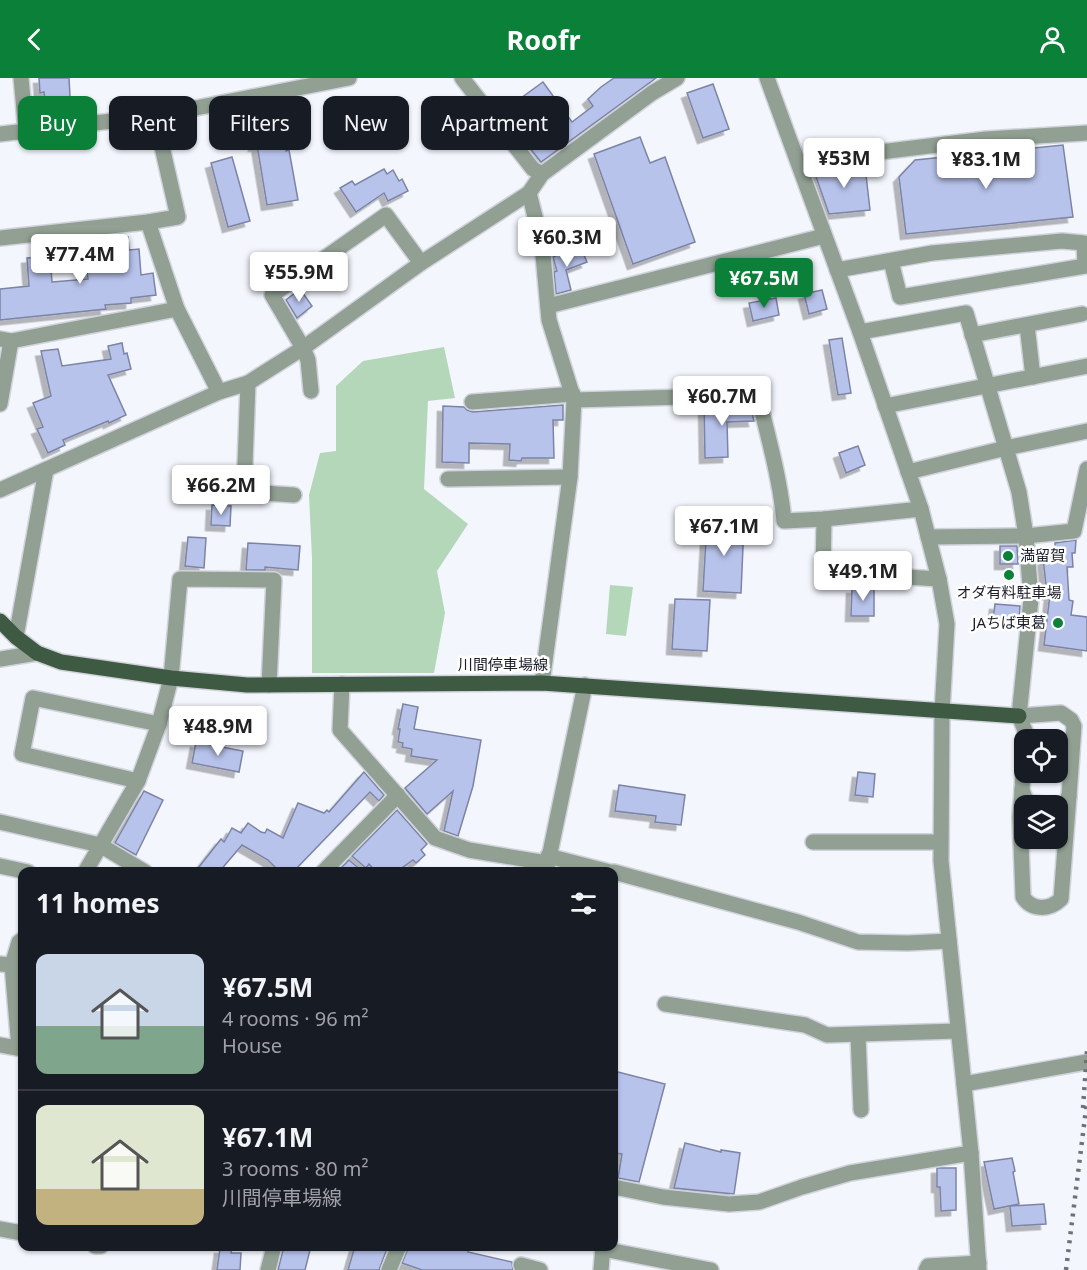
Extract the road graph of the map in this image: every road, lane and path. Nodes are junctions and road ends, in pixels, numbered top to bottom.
1 (21, 78) edge
2 (349, 78) edge
3 (462, 78) edge
4 (677, 78) edge
5 (767, 78) edge
6 (304, 83) edge
7 (23, 96) edge
8 (197, 107) edge
9 (18, 132) edge
10 (1087, 133) edge
11 (0, 134) edge
12 (163, 150) edge
13 (799, 162) junction
14 (542, 174) junction
15 (529, 193) junction
16 (148, 222) junction
17 (824, 236) junction
18 (0, 238) edge
19 (891, 261) junction
20 (421, 263) junction
21 (837, 270) junction
22 (548, 306) junction
23 (177, 309) junction
24 (1082, 314) dead end
25 (1027, 325) junction
26 (860, 332) junction
27 (972, 335) junction
28 (5, 340) edge
29 (303, 348) junction
30 (1087, 366) edge
31 (1033, 377) junction
32 (248, 383) junction
33 (987, 386) junction
34 (311, 391) dead end
35 (219, 392) junction
36 (573, 397) junction
37 (472, 402) dead end
38 (0, 404) edge
39 (885, 406) junction
40 (1087, 431) edge
41 (1006, 448) junction
42 (1087, 469) edge
43 (46, 470) junction
44 (908, 472) junction
45 (570, 477) junction
46 (448, 479) dead end
47 (0, 490) edge
48 (294, 495) dead end
49 (921, 509) junction
50 (824, 519) junction
51 (1026, 536) junction
52 (928, 537) junction
53 (939, 579) junction
54 (0, 621) edge
55 (16, 637) junction
56 (37, 653) junction
57 (0, 659) edge
58 (171, 678) junction
59 (542, 683) junction
60 (342, 684) junction
61 (268, 685) junction
62 (585, 685) junction
63 (942, 712) junction
64 (1039, 714) junction
65 (1019, 716) junction
66 (159, 724) junction
67 (1024, 729) edge
68 (1030, 729) edge
69 (138, 781) junction
70 (1022, 783) edge
71 (1022, 790) junction
72 (398, 795) junction
73 (1069, 796) junction
74 (0, 822) edge
75 (813, 842) dead end
76 (940, 842) junction
77 (100, 845) junction
78 (547, 864) edge
79 (0, 866) edge
80 (87, 867) edge
81 (137, 867) edge
82 (328, 867) edge
83 (571, 867) edge
84 (18, 870) edge
85 (618, 874) edge
86 (949, 941) junction
87 (18, 944) edge
88 (6, 964) edge
89 (665, 1004) dead end
90 (18, 1031) edge
91 (958, 1031) junction
92 (858, 1035) junction
93 (0, 1045) edge
94 (18, 1048) edge
95 (1087, 1062) edge
96 (964, 1084) junction
97 (861, 1110) dead end
98 (971, 1153) junction
99 (618, 1188) edge
100 (0, 1229) edge
101 (18, 1232) edge
102 (273, 1251) edge
103 (397, 1251) edge
104 (603, 1251) edge
105 (618, 1251) edge
106 (521, 1265) dead end
107 (979, 1266) edge
108 (268, 1270) edge
109 (389, 1270) edge
110 (540, 1270) edge
111 (602, 1270) edge
112 (711, 1270) edge
113 (926, 1270) edge

1 - 7 street
2 - 6 street
3 - 14 street
4 - 14 street
5 - 13 street
6 - 8 street
9 - 11 street
10 - 13 street
12 - 16 street
13 - 17 street
14 - 15 street
15 - 20 street
15 - 22 street
16 - 18 street
16 - 23 street
17 - 21 street
17 - 22 street
19 - 19 street
19 - 21 street
20 - 29 street
20 - 29 street
21 - 26 street
22 - 36 street
23 - 28 street
23 - 35 street
24 - 25 street
25 - 27 street
25 - 31 street
26 - 27 street
26 - 39 street
27 - 33 street
28 - 38 street
29 - 32 street
29 - 34 street
30 - 31 street
31 - 33 street
32 - 35 street
32 - 48 street
33 - 39 street
33 - 41 street
35 - 43 street
36 - 37 street
36 - 45 street
36 - 50 street
39 - 44 street
40 - 41 street
41 - 44 street
41 - 51 street
42 - 51 street
43 - 47 street
43 - 55 street
44 - 49 street
45 - 46 street
45 - 59 street
49 - 50 street
49 - 52 street
50 - 53 street
51 - 52 street
51 - 65 street
52 - 53 street
53 - 63 street
54 - 55 main road, 川間停車場線
55 - 56 main road, 川間停車場線
56 - 57 street
56 - 58 main road, 川間停車場線
58 - 61 main road, 川間停車場線
58 - 61 street
58 - 66 street
59 - 60 main road, 川間停車場線
59 - 62 main road, 川間停車場線
60 - 61 main road, 川間停車場線
60 - 72 street
62 - 63 main road, 川間停車場線
62 - 78 street
63 - 65 main road, 川間停車場線
63 - 76 street
64 - 65 street
64 - 68 street
64 - 73 street
65 - 67 street
66 - 69 street
66 - 69 street
69 - 77 street
70 - 71 street
71 - 73 street
71 - 73 street
72 - 78 street
72 - 82 street
74 - 77 street
75 - 76 street
76 - 86 street
77 - 80 street
77 - 81 street
78 - 83 street
79 - 84 street
85 - 86 street
86 - 91 street
87 - 88 street
88 - 90 street
89 - 92 street
91 - 92 street
91 - 96 street
92 - 97 street
93 - 94 street
95 - 96 street
96 - 98 street
98 - 99 street
98 - 107 street
100 - 101 street
102 - 108 street
103 - 109 street
104 - 111 street
105 - 112 street
106 - 110 street
107 - 113 street

